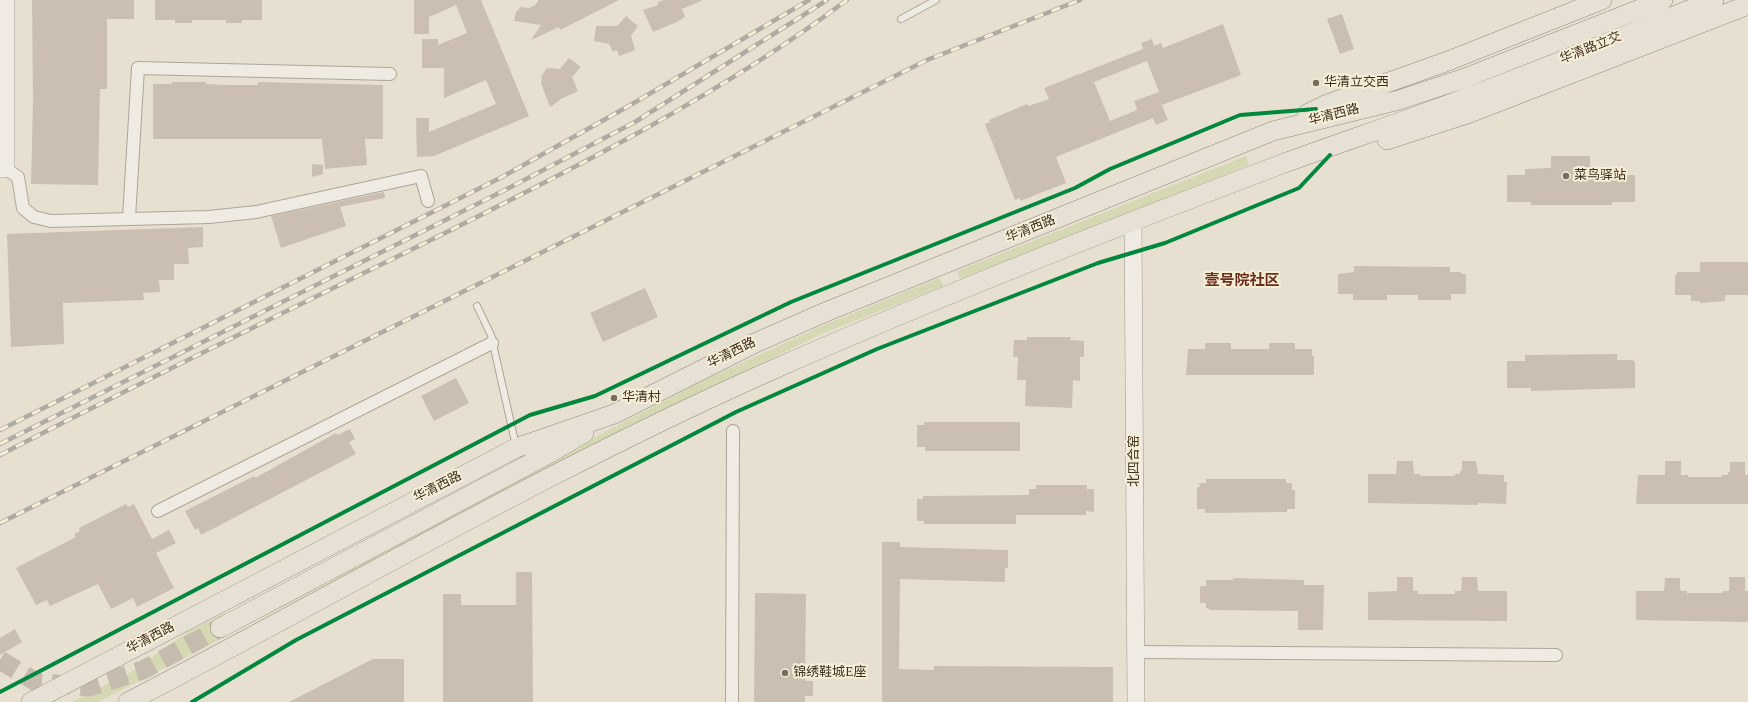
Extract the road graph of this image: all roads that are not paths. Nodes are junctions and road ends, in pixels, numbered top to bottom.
1 (6, 0) edge
2 (936, 0) edge
3 (1602, 0) edge
4 (1663, 0) edge
5 (1714, 0) edge
6 (1748, 6) edge
7 (901, 19) dead end
8 (390, 74) dead end
9 (1465, 78) joint
10 (1467, 98) joint
11 (1273, 131) junction
12 (1288, 162) junction
13 (3, 169) edge
14 (428, 201) dead end
15 (129, 218) junction
16 (1133, 220) junction
17 (477, 306) dead end
18 (492, 343) junction
19 (614, 414) junction
20 (733, 431) dead end
21 (516, 448) junction
22 (158, 511) dead end
23 (220, 628) tunnel mouth
24 (1137, 652) junction
25 (1556, 655) dead end
26 (31, 702) edge
27 (128, 702) edge
28 (732, 702) edge
29 (1136, 702) edge

1 - 13 street
2 - 7 lane
3 - 11 main road
4 - 9 main road, 华清路立交
5 - 10 main road, 华清路立交
6 - 12 main road
8 - 15 street
9 - 11 main road, 华清西路
10 - 12 main road, 华清西路
11 - 19 main road, 华清西路
12 - 16 main road, 华清西路
13 - 15 street
14 - 15 street
16 - 24 street, 北四合窑
16 - 27 main road, 华清西路
17 - 18 lane
18 - 21 lane
18 - 22 street
19 - 21 main road, 华清西路
19 - 23 main road
20 - 28 street
21 - 26 main road, 华清西路
24 - 25 street
24 - 29 street, 北四合窑

